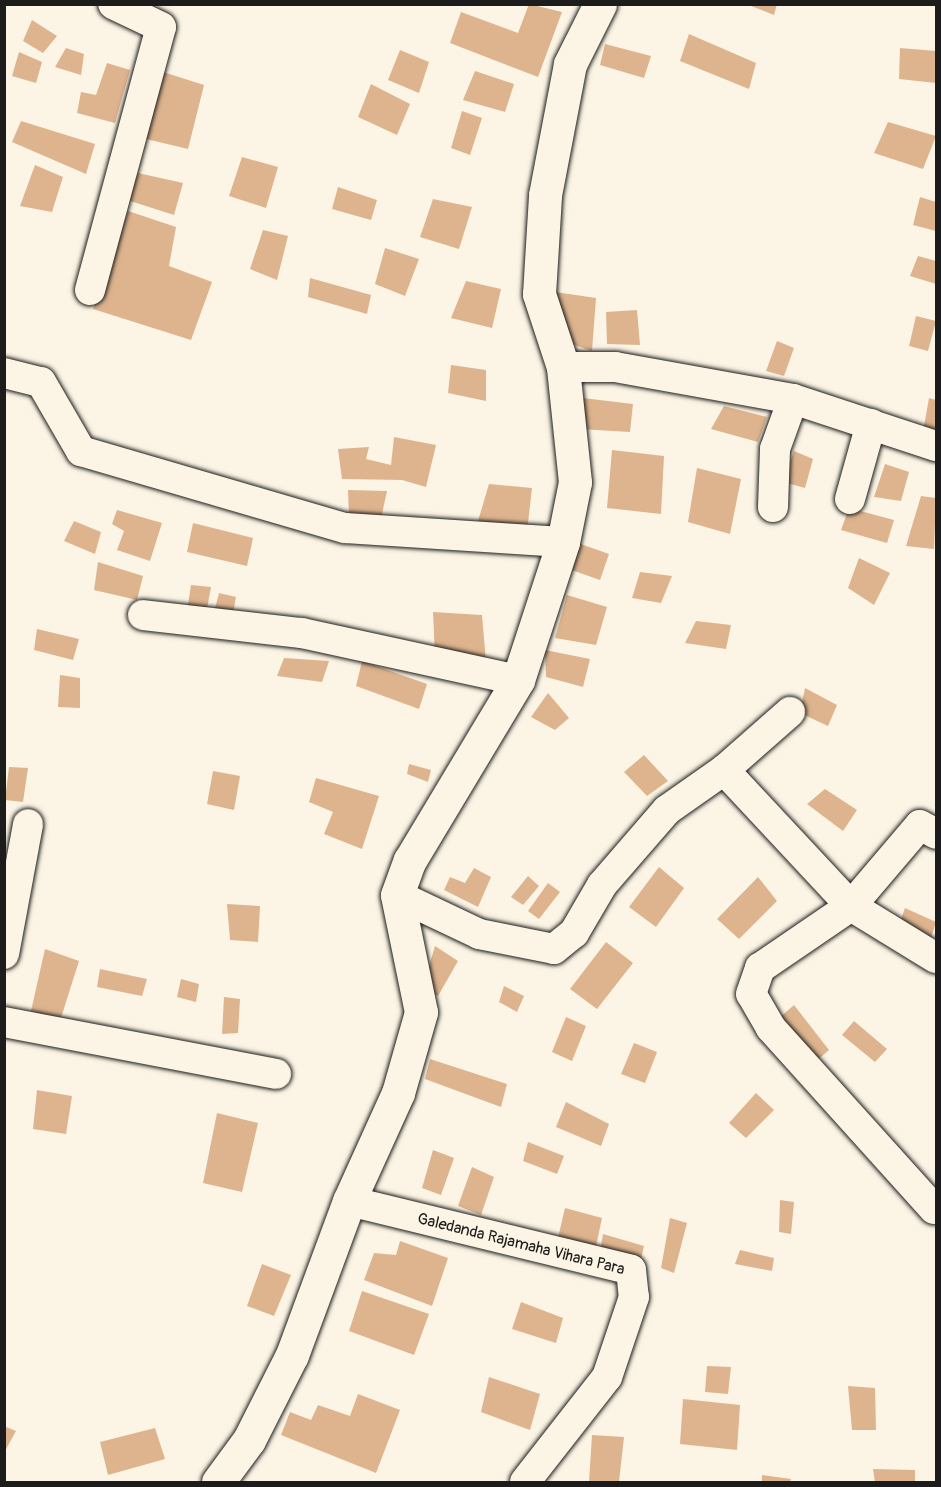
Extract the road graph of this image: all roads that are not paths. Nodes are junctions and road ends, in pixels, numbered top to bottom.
1 (113, 4) edge
2 (600, 4) edge
3 (90, 290) dead end
4 (563, 367) junction
5 (4, 373) edge
6 (793, 399) junction
7 (871, 424) junction
8 (936, 446) edge
9 (850, 499) dead end
10 (773, 507) dead end
11 (563, 542) junction
12 (143, 615) dead end
13 (518, 680) junction
14 (790, 712) dead end
15 (724, 770) junction
16 (28, 824) dead end
17 (936, 834) edge
18 (397, 896) junction
19 (851, 906) junction
20 (4, 954) edge
21 (936, 958) edge
22 (4, 1022) edge
23 (276, 1074) dead end
24 (349, 1202) junction
25 (933, 1209) dead end
26 (533, 1478) edge
27 (218, 1482) edge

1 - 3 street
2 - 4 street
4 - 6 street
4 - 11 street
5 - 11 street
6 - 7 street
6 - 10 street
7 - 8 street
7 - 9 street
11 - 13 street
12 - 13 street
13 - 18 street
14 - 15 street
15 - 18 street
15 - 19 street
16 - 20 street
17 - 19 street
18 - 24 street
19 - 21 street
19 - 25 street
22 - 23 street
24 - 26 street, Galedanda Rajamaha Vihara Para
24 - 27 street

